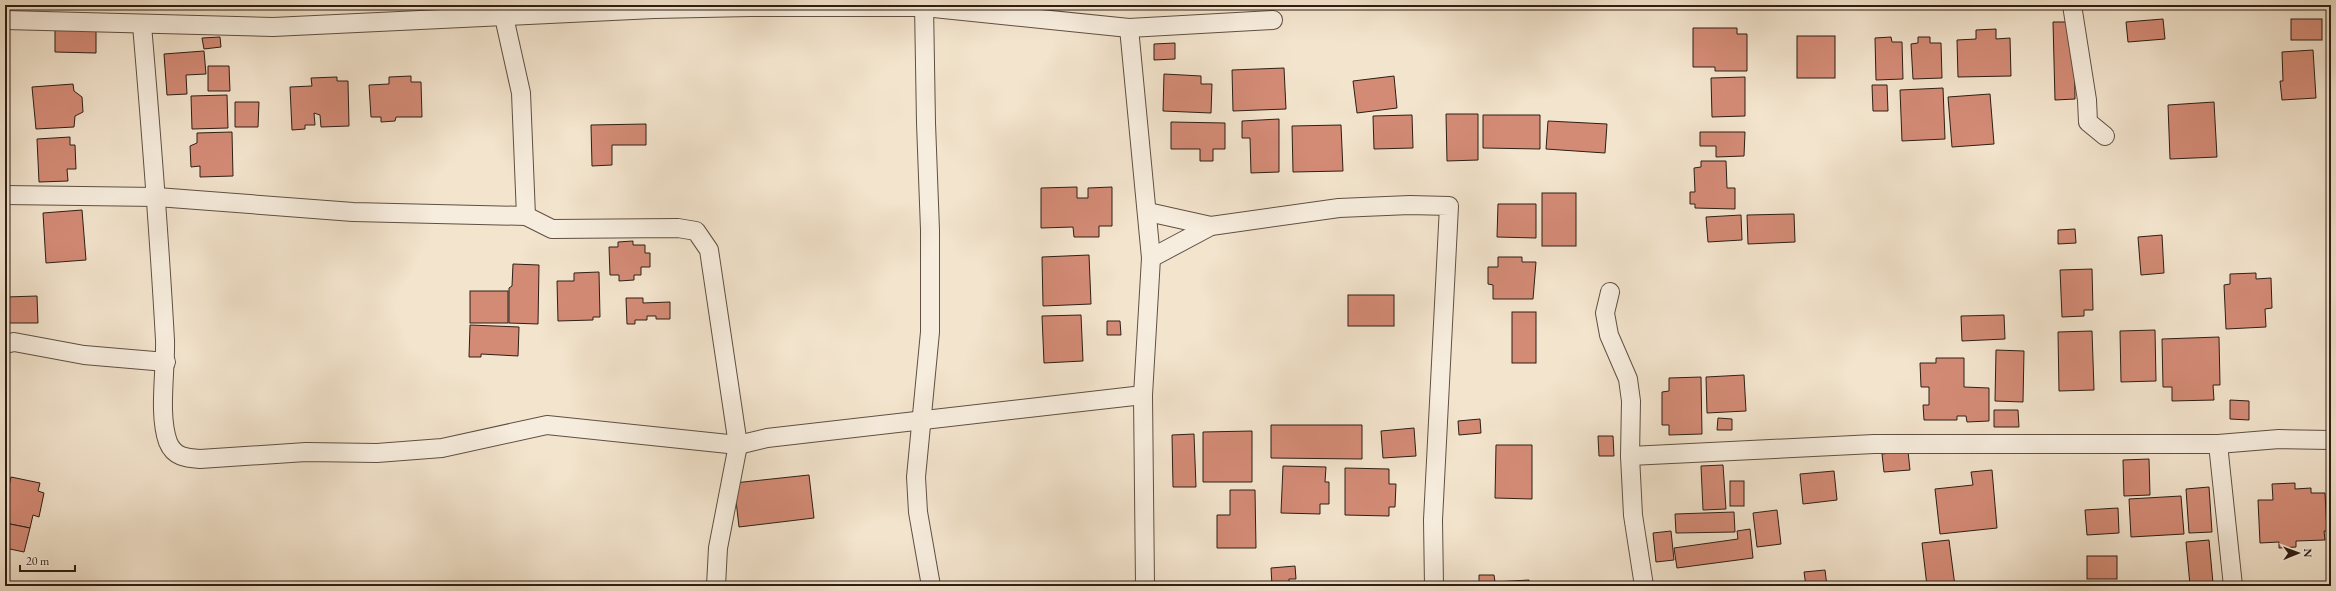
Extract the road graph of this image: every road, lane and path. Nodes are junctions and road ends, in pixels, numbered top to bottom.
1 (2072, 5) edge
2 (924, 6) edge
3 (503, 11) edge
4 (5, 20) edge
5 (1274, 20) dead end
6 (142, 25) junction
7 (1129, 28) junction
8 (2105, 136) dead end
9 (5, 195) edge
10 (157, 197) junction
11 (1148, 212) junction
12 (526, 216) junction
13 (1211, 226) junction
14 (1151, 258) junction
15 (1610, 292) dead end
16 (5, 344) edge
17 (166, 362) junction
18 (1144, 396) junction
19 (921, 420) junction
20 (2331, 440) edge
21 (2218, 444) junction
22 (738, 445) junction
23 (1630, 456) junction
24 (716, 586) edge
25 (931, 586) edge
26 (1145, 586) edge
27 (1434, 586) edge
28 (1644, 586) edge
29 (2233, 586) edge

1 - 8 street
2 - 3 street
2 - 7 street
2 - 19 street
3 - 6 street
3 - 12 street
4 - 6 street
5 - 7 street
6 - 10 street
7 - 11 street
9 - 10 street
10 - 12 street
10 - 17 street
11 - 13 street
11 - 14 street
12 - 22 street
13 - 14 street
13 - 27 street
14 - 18 street
15 - 23 street
16 - 17 street
17 - 22 street
18 - 19 street
18 - 26 street
19 - 22 street
19 - 25 street
20 - 21 street
21 - 23 street
21 - 29 street
22 - 24 street
23 - 28 street

